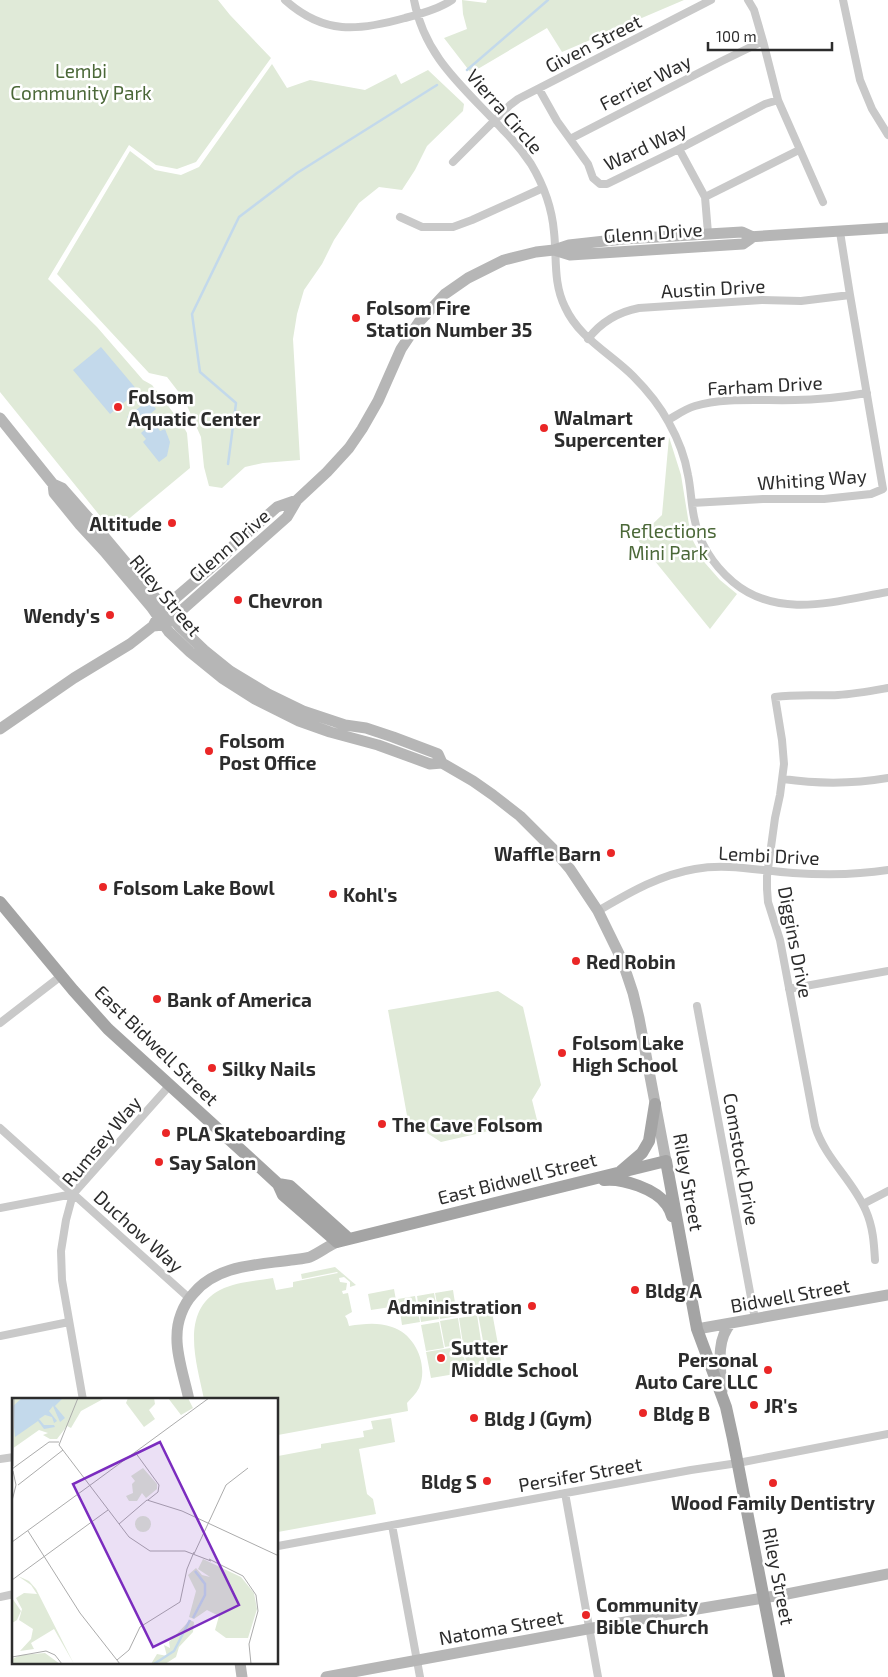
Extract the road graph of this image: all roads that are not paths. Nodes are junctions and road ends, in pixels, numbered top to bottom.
1 (284, 0) edge
2 (414, 0) edge
3 (452, 0) edge
4 (711, 0) edge
5 (748, 0) edge
6 (843, 0) edge
7 (417, 15) junction
8 (763, 41) junction
9 (539, 89) junction
10 (778, 100) junction
11 (494, 120) junction
12 (888, 135) edge
13 (570, 140) junction
14 (679, 149) junction
15 (799, 150) junction
16 (453, 162) dead end
17 (543, 188) junction
18 (705, 197) junction
19 (823, 202) dead end
20 (400, 216) dead end
21 (888, 228) edge
22 (840, 232) junction
23 (708, 233) junction
24 (753, 237) junction
25 (554, 250) junction
26 (850, 295) junction
27 (588, 339) junction
28 (867, 393) junction
29 (0, 418) edge
30 (668, 420) junction
31 (297, 500) junction
32 (692, 503) junction
33 (277, 507) junction
34 (253, 546) junction
35 (888, 592) edge
36 (163, 619) junction
37 (888, 688) edge
38 (0, 729) edge
39 (354, 739) junction
40 (421, 747) junction
41 (442, 763) junction
42 (888, 778) edge
43 (783, 779) junction
44 (888, 870) edge
45 (768, 871) junction
46 (0, 902) edge
47 (598, 910) junction
48 (888, 971) edge
49 (61, 976) junction
50 (789, 989) junction
51 (697, 1006) dead end
52 (0, 1023) edge
53 (170, 1085) junction
54 (655, 1104) junction
55 (0, 1128) edge
56 (666, 1161) junction
57 (619, 1172) junction
58 (582, 1181) junction
59 (888, 1192) edge
60 (73, 1194) junction
61 (863, 1204) junction
62 (0, 1208) edge
63 (680, 1238) junction
64 (342, 1240) junction
65 (875, 1260) dead end
66 (888, 1297) edge
67 (189, 1298) junction
68 (755, 1319) junction
69 (69, 1322) junction
70 (731, 1323) junction
71 (698, 1329) junction
72 (0, 1336) edge
73 (722, 1395) junction
74 (83, 1398) edge
75 (189, 1398) edge
76 (888, 1434) edge
77 (738, 1463) junction
78 (565, 1493) junction
79 (392, 1525) junction
80 (279, 1546) edge
81 (888, 1574) edge
82 (763, 1598) junction
83 (590, 1629) junction
84 (417, 1660) junction
85 (240, 1664) edge
86 (242, 1677) edge
87 (326, 1677) edge
88 (420, 1677) edge
89 (598, 1677) edge
90 (780, 1677) edge

1 - 7 street
2 - 7 street, Vierra Circle
3 - 7 street
4 - 9 street, Given Street
5 - 8 street
6 - 12 street
7 - 11 street, Vierra Circle
8 - 10 street
8 - 13 street, Ferrier Way
9 - 11 street, Given Street
9 - 13 street, Ward Way
10 - 14 street, Ward Way
10 - 15 street
11 - 16 street, Given Street
11 - 17 street, Vierra Circle
13 - 14 street, Ward Way
14 - 18 street
15 - 18 street
15 - 19 street
17 - 20 street
17 - 25 street, Vierra Circle
18 - 23 street
21 - 22 street, Glenn Drive
22 - 24 street, Glenn Drive
22 - 26 street, Whiting Way
23 - 24 street
23 - 25 street, Glenn Drive
24 - 25 street, Glenn Drive
25 - 27 street, Vierra Circle
25 - 31 street, Glenn Drive
26 - 27 street, Austin Drive
26 - 28 street, Whiting Way
27 - 30 street, Vierra Circle
28 - 30 street, Farham Drive
28 - 32 street, Whiting Way
29 - 36 street, Riley Street
30 - 32 street, Vierra Circle
31 - 33 street, Glenn Drive
31 - 34 street, Glenn Drive
32 - 35 street, Vierra Circle
33 - 34 street
33 - 36 street, Glenn Drive
34 - 36 street, Glenn Drive
36 - 38 street, Glenn Drive
36 - 39 street, Riley Street
36 - 40 street, Riley Street
37 - 43 street, Diggins Drive
39 - 40 street
39 - 41 street, Riley Street
40 - 41 street, Riley Street
41 - 47 street, Riley Street
42 - 43 street
43 - 45 street, Diggins Drive
44 - 45 street, Lembi Drive
45 - 47 street, Lembi Drive
45 - 50 street, Diggins Drive
46 - 49 main road, East Bidwell Street
47 - 54 street, Riley Street
48 - 50 street
49 - 52 street
49 - 53 main road, East Bidwell Street
50 - 61 street, Diggins Drive
51 - 68 street, Comstock Drive
53 - 60 street, Rumsey Way
53 - 64 main road, East Bidwell Street
54 - 56 street, Riley Street
54 - 57 main road
55 - 60 street, Duchow Way
56 - 57 main road, East Bidwell Street
56 - 63 main road, Riley Street
57 - 58 main road, East Bidwell Street
58 - 63 main road
58 - 64 main road, East Bidwell Street
59 - 61 street
60 - 62 street
60 - 67 street, Duchow Way
60 - 69 street, Rumsey Way
61 - 65 street, Diggins Drive
63 - 71 main road, Riley Street
64 - 67 street
66 - 68 street, Bidwell Street
67 - 75 street
68 - 70 street, Bidwell Street
69 - 72 street
69 - 74 street, Rumsey Way
70 - 71 street, Bidwell Street
70 - 73 street
71 - 73 main road, Riley Street
73 - 77 main road, Riley Street
76 - 77 street, Persifer Street
77 - 78 street, Persifer Street
77 - 82 main road, Riley Street
78 - 79 street, Persifer Street
78 - 83 street
79 - 80 street, Persifer Street
79 - 84 street
81 - 82 street, Natoma Street
82 - 83 street, Natoma Street
82 - 90 main road, Riley Street
83 - 84 street, Natoma Street
83 - 89 street
84 - 87 street, Natoma Street
84 - 88 street
85 - 86 street

